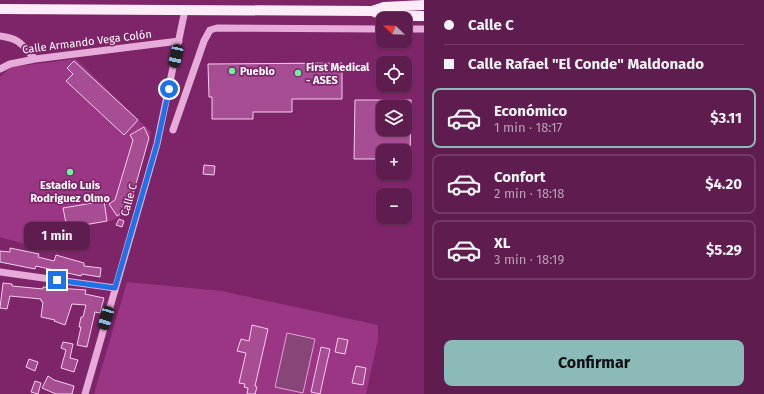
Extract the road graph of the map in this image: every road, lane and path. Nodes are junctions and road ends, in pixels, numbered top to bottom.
1 (424, 5) edge
2 (0, 9) edge
3 (185, 10) junction
4 (372, 11) junction
5 (424, 16) edge
6 (376, 29) edge
7 (412, 29) edge
8 (424, 29) edge
9 (0, 36) edge
10 (179, 42) junction
11 (35, 59) junction
12 (0, 69) edge
13 (173, 130) dead end
14 (0, 272) edge
15 (115, 288) junction
16 (85, 394) edge

1 - 4 main road
2 - 3 main road
3 - 4 main road
3 - 10 street, Calle C
4 - 5 main road
6 - 13 street
7 - 8 street
9 - 11 street
10 - 11 street, Calle Armando Vega Colón
10 - 15 street, Calle C
11 - 12 street, Calle Armando Vega Colón
14 - 15 street
15 - 16 street, Calle C

